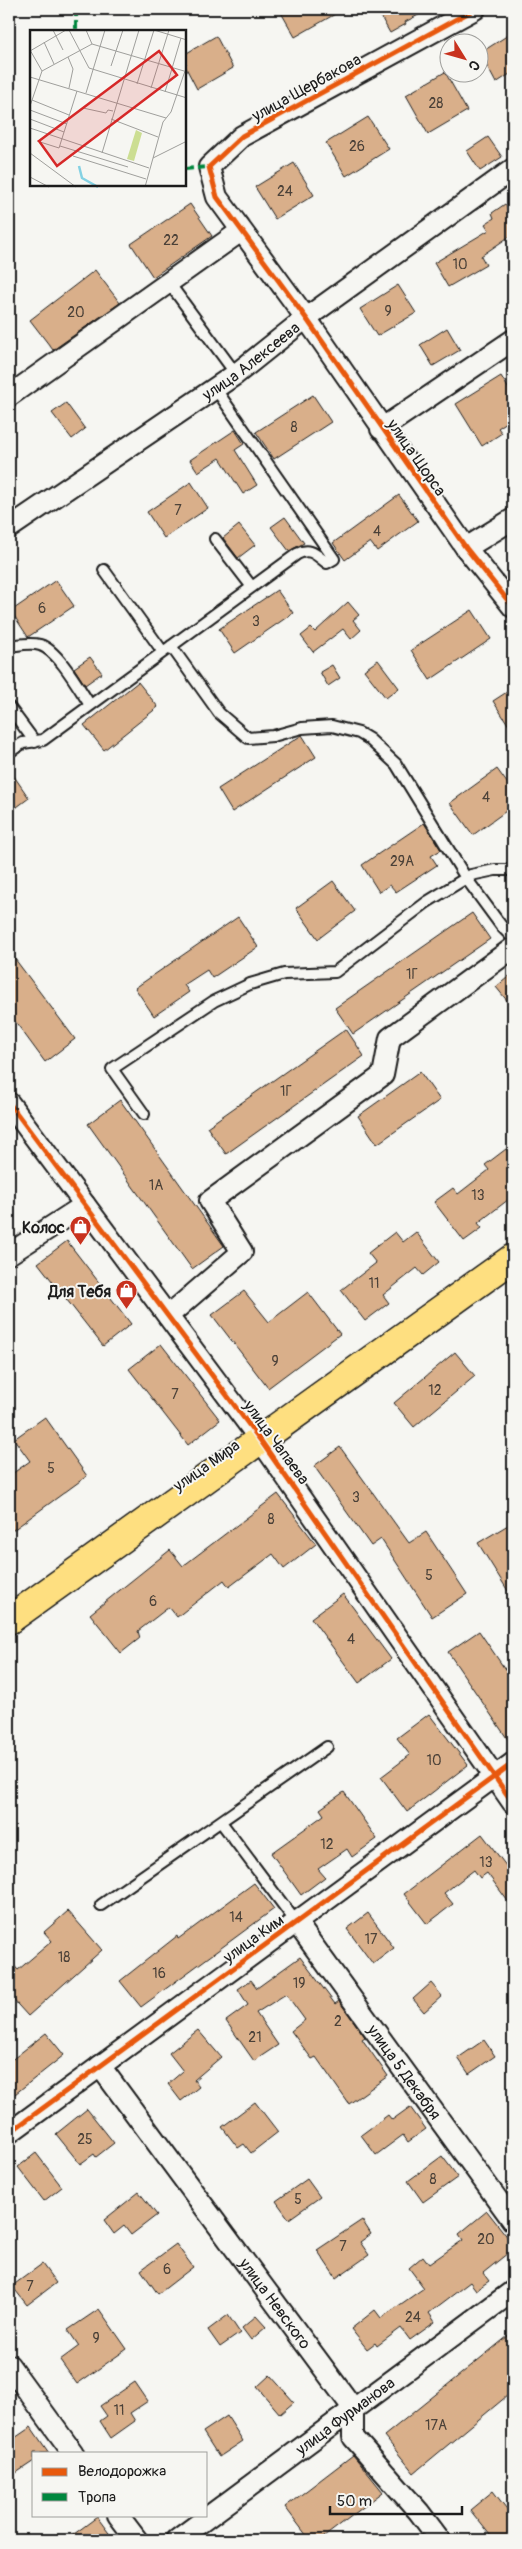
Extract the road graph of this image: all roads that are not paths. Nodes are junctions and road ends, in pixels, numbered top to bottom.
1 (475, 9) edge
2 (513, 169) edge
3 (241, 231) junction
4 (169, 283) junction
5 (306, 318) junction
6 (513, 340) edge
7 (236, 374) junction
8 (215, 388) junction
9 (9, 396) edge
10 (381, 428) junction
11 (513, 519) edge
12 (9, 528) edge
13 (215, 539) dead end
14 (466, 548) junction
15 (104, 570) dead end
16 (252, 587) junction
17 (513, 606) edge
18 (9, 646) edge
19 (167, 649) junction
20 (90, 705) junction
21 (9, 707) edge
22 (35, 742) junction
23 (9, 752) edge
24 (513, 870) edge
25 (466, 878) junction
26 (513, 938) edge
27 (513, 948) edge
28 (9, 1103) edge
29 (144, 1114) dead end
30 (85, 1205) junction
31 (9, 1254) edge
32 (513, 1258) edge
33 (168, 1316) junction
34 (261, 1440) junction
35 (9, 1620) edge
36 (327, 1748) dead end
37 (513, 1763) edge
38 (495, 1776) junction
39 (513, 1803) edge
40 (221, 1822) junction
41 (101, 1905) dead end
42 (296, 1922) junction
43 (100, 2066) junction
44 (9, 2133) edge
45 (513, 2221) edge
46 (513, 2291) edge
47 (9, 2365) edge
48 (353, 2408) junction
49 (72, 2452) edge
50 (119, 2516) edge
51 (137, 2540) edge
52 (177, 2540) edge
53 (440, 2540) edge

1 - 3 street, улица Щербакова
2 - 5 street, улица Алексеева
3 - 4 street
3 - 5 street, улица Щербакова
4 - 7 lane
4 - 9 street
5 - 7 street, улица Алексеева
5 - 10 street, улица Щорса
6 - 10 street
7 - 8 street, улица Алексеева
8 - 12 street, улица Алексеева
8 - 16 lane
10 - 14 street, улица Щорса
11 - 14 street
13 - 16 lane
14 - 17 street, улица Щорса
15 - 19 lane
16 - 19 lane
18 - 20 lane
19 - 20 lane
19 - 25 lane
20 - 22 lane
21 - 22 lane
22 - 23 lane
24 - 25 lane
25 - 26 lane
25 - 29 lane
27 - 33 street
28 - 30 street, улица Чапаева
30 - 31 street
30 - 33 street, улица Чапаева
32 - 34 main road, улица Мира
33 - 34 street, улица Чапаева
34 - 35 main road, улица Мира
34 - 38 street, улица Чапаева
36 - 40 lane
37 - 38 street, улица Ким
38 - 39 street, улица Чапаева
38 - 42 street, улица Ким
40 - 41 lane
40 - 42 lane
42 - 43 street, улица Ким
42 - 45 street, улица 5 Декабря
43 - 44 street, улица Ким
43 - 48 street, улица Невского
46 - 48 street, улица Фурманова
47 - 49 street
48 - 52 street, улица Фурманова
48 - 53 street
50 - 51 street

